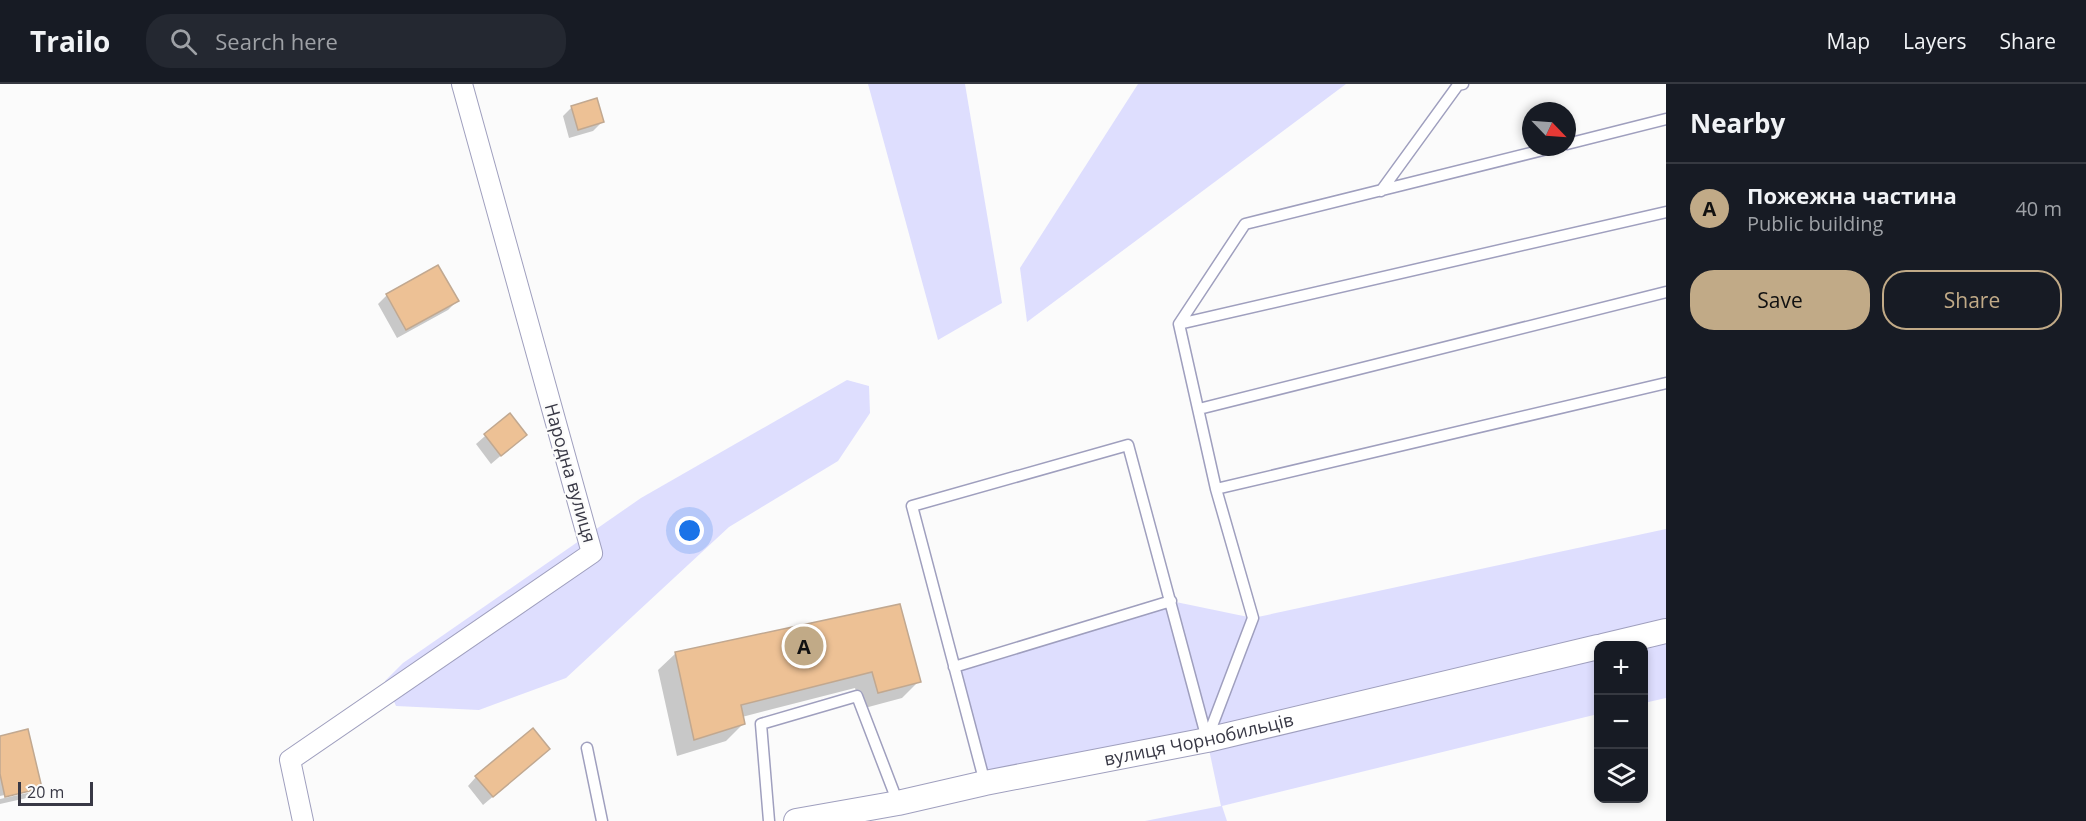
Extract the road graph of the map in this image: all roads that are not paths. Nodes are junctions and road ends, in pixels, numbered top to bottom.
1 (462, 84) edge
2 (1463, 84) edge
3 (1666, 119) edge
4 (1576, 142) edge
5 (1522, 156) edge
6 (1381, 191) junction
7 (1666, 212) edge
8 (1666, 292) edge
9 (1179, 324) junction
10 (1666, 382) edge
11 (1199, 409) junction
12 (1216, 489) junction
13 (1171, 601) junction
14 (1666, 630) edge
15 (1620, 641) edge
16 (1594, 647) edge
17 (954, 667) junction
18 (1207, 740) junction
19 (587, 748) dead end
20 (985, 783) junction
21 (898, 803) junction
22 (303, 821) edge
23 (602, 821) edge
24 (770, 821) edge
25 (796, 821) edge

1 - 22 street, Народна вулиця
2 - 6 lane
3 - 4 lane
5 - 6 lane
6 - 9 lane
7 - 9 lane
8 - 11 lane
9 - 11 lane
10 - 12 lane
11 - 12 lane
12 - 18 lane
13 - 17 lane
13 - 17 lane
13 - 18 lane
14 - 15 street
16 - 18 street, вулиця Чорнобильців
17 - 20 lane
18 - 20 street, вулиця Чорнобильців
19 - 23 lane
20 - 21 street, вулиця Чорнобильців
21 - 24 lane
21 - 25 street, вулиця Чорнобильців

